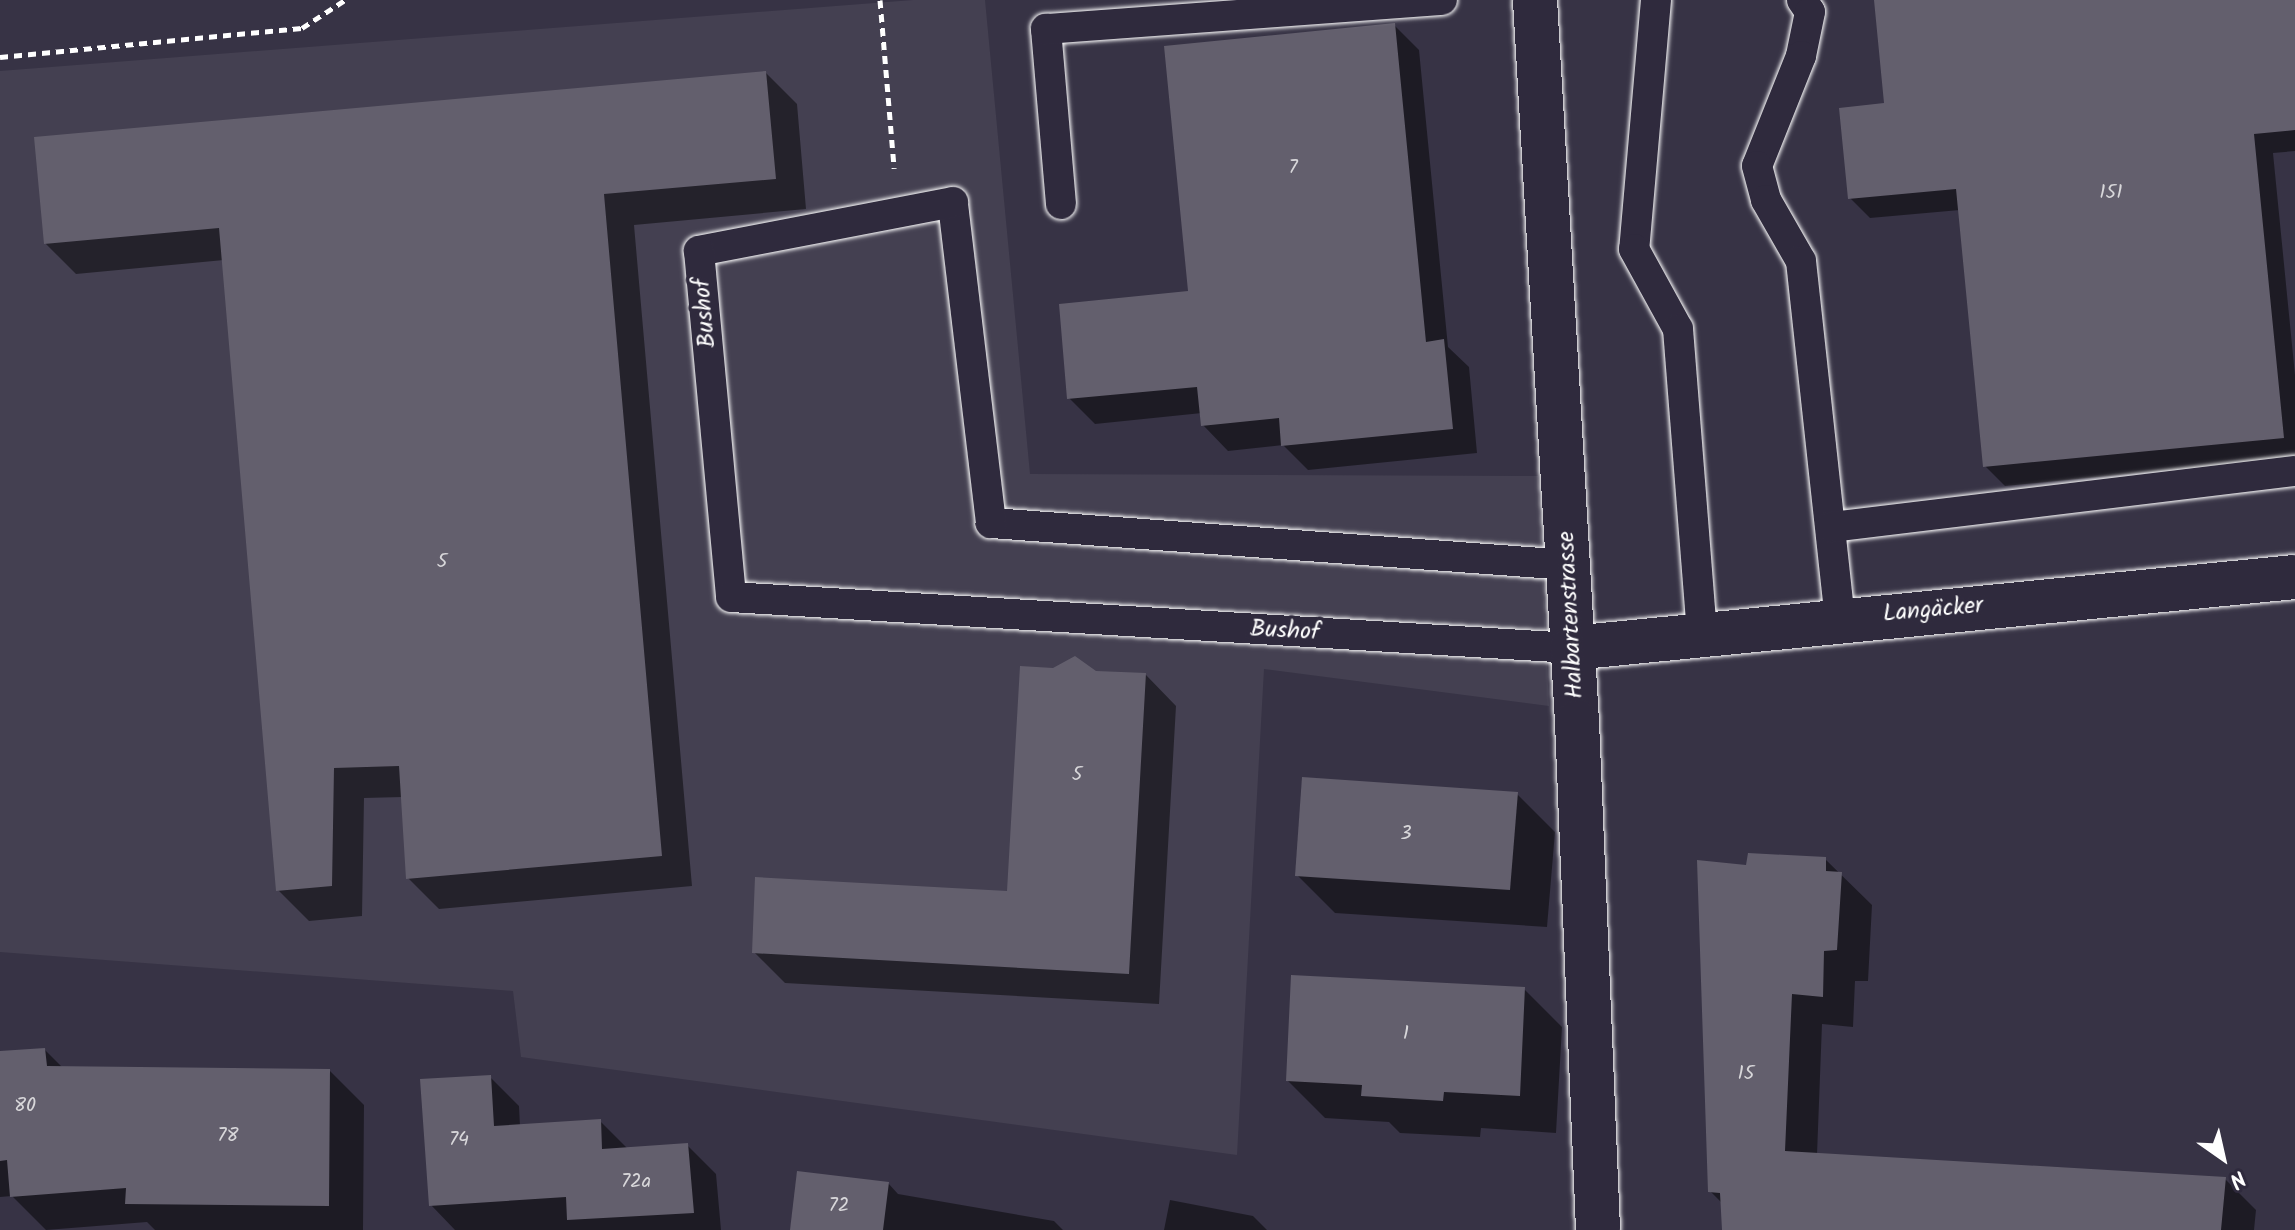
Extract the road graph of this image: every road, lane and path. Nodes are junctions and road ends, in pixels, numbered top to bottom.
1 (345, 0) edge
2 (880, 0) edge
3 (1442, 0) edge
4 (1535, 0) edge
5 (1656, 0) edge
6 (1802, 0) edge
7 (0, 57) edge
8 (1061, 204) dead end
9 (899, 213) junction
10 (2295, 471) edge
11 (1831, 527) junction
12 (1569, 565) junction
13 (2295, 577) edge
14 (1840, 618) junction
15 (1702, 633) junction
16 (1572, 648) junction
17 (1598, 1230) edge

1 - 7 path
2 - 9 path
3 - 8 lane
4 - 12 street, Halbartenstrasse
5 - 15 lane
6 - 11 lane
9 - 12 lane, Bushof
9 - 16 lane, Bushof
10 - 11 lane
11 - 14 lane
12 - 16 street, Halbartenstrasse
13 - 14 street, Langäcker
14 - 15 street, Langäcker
15 - 16 street, Langäcker
16 - 17 street, Halbartenstrasse

